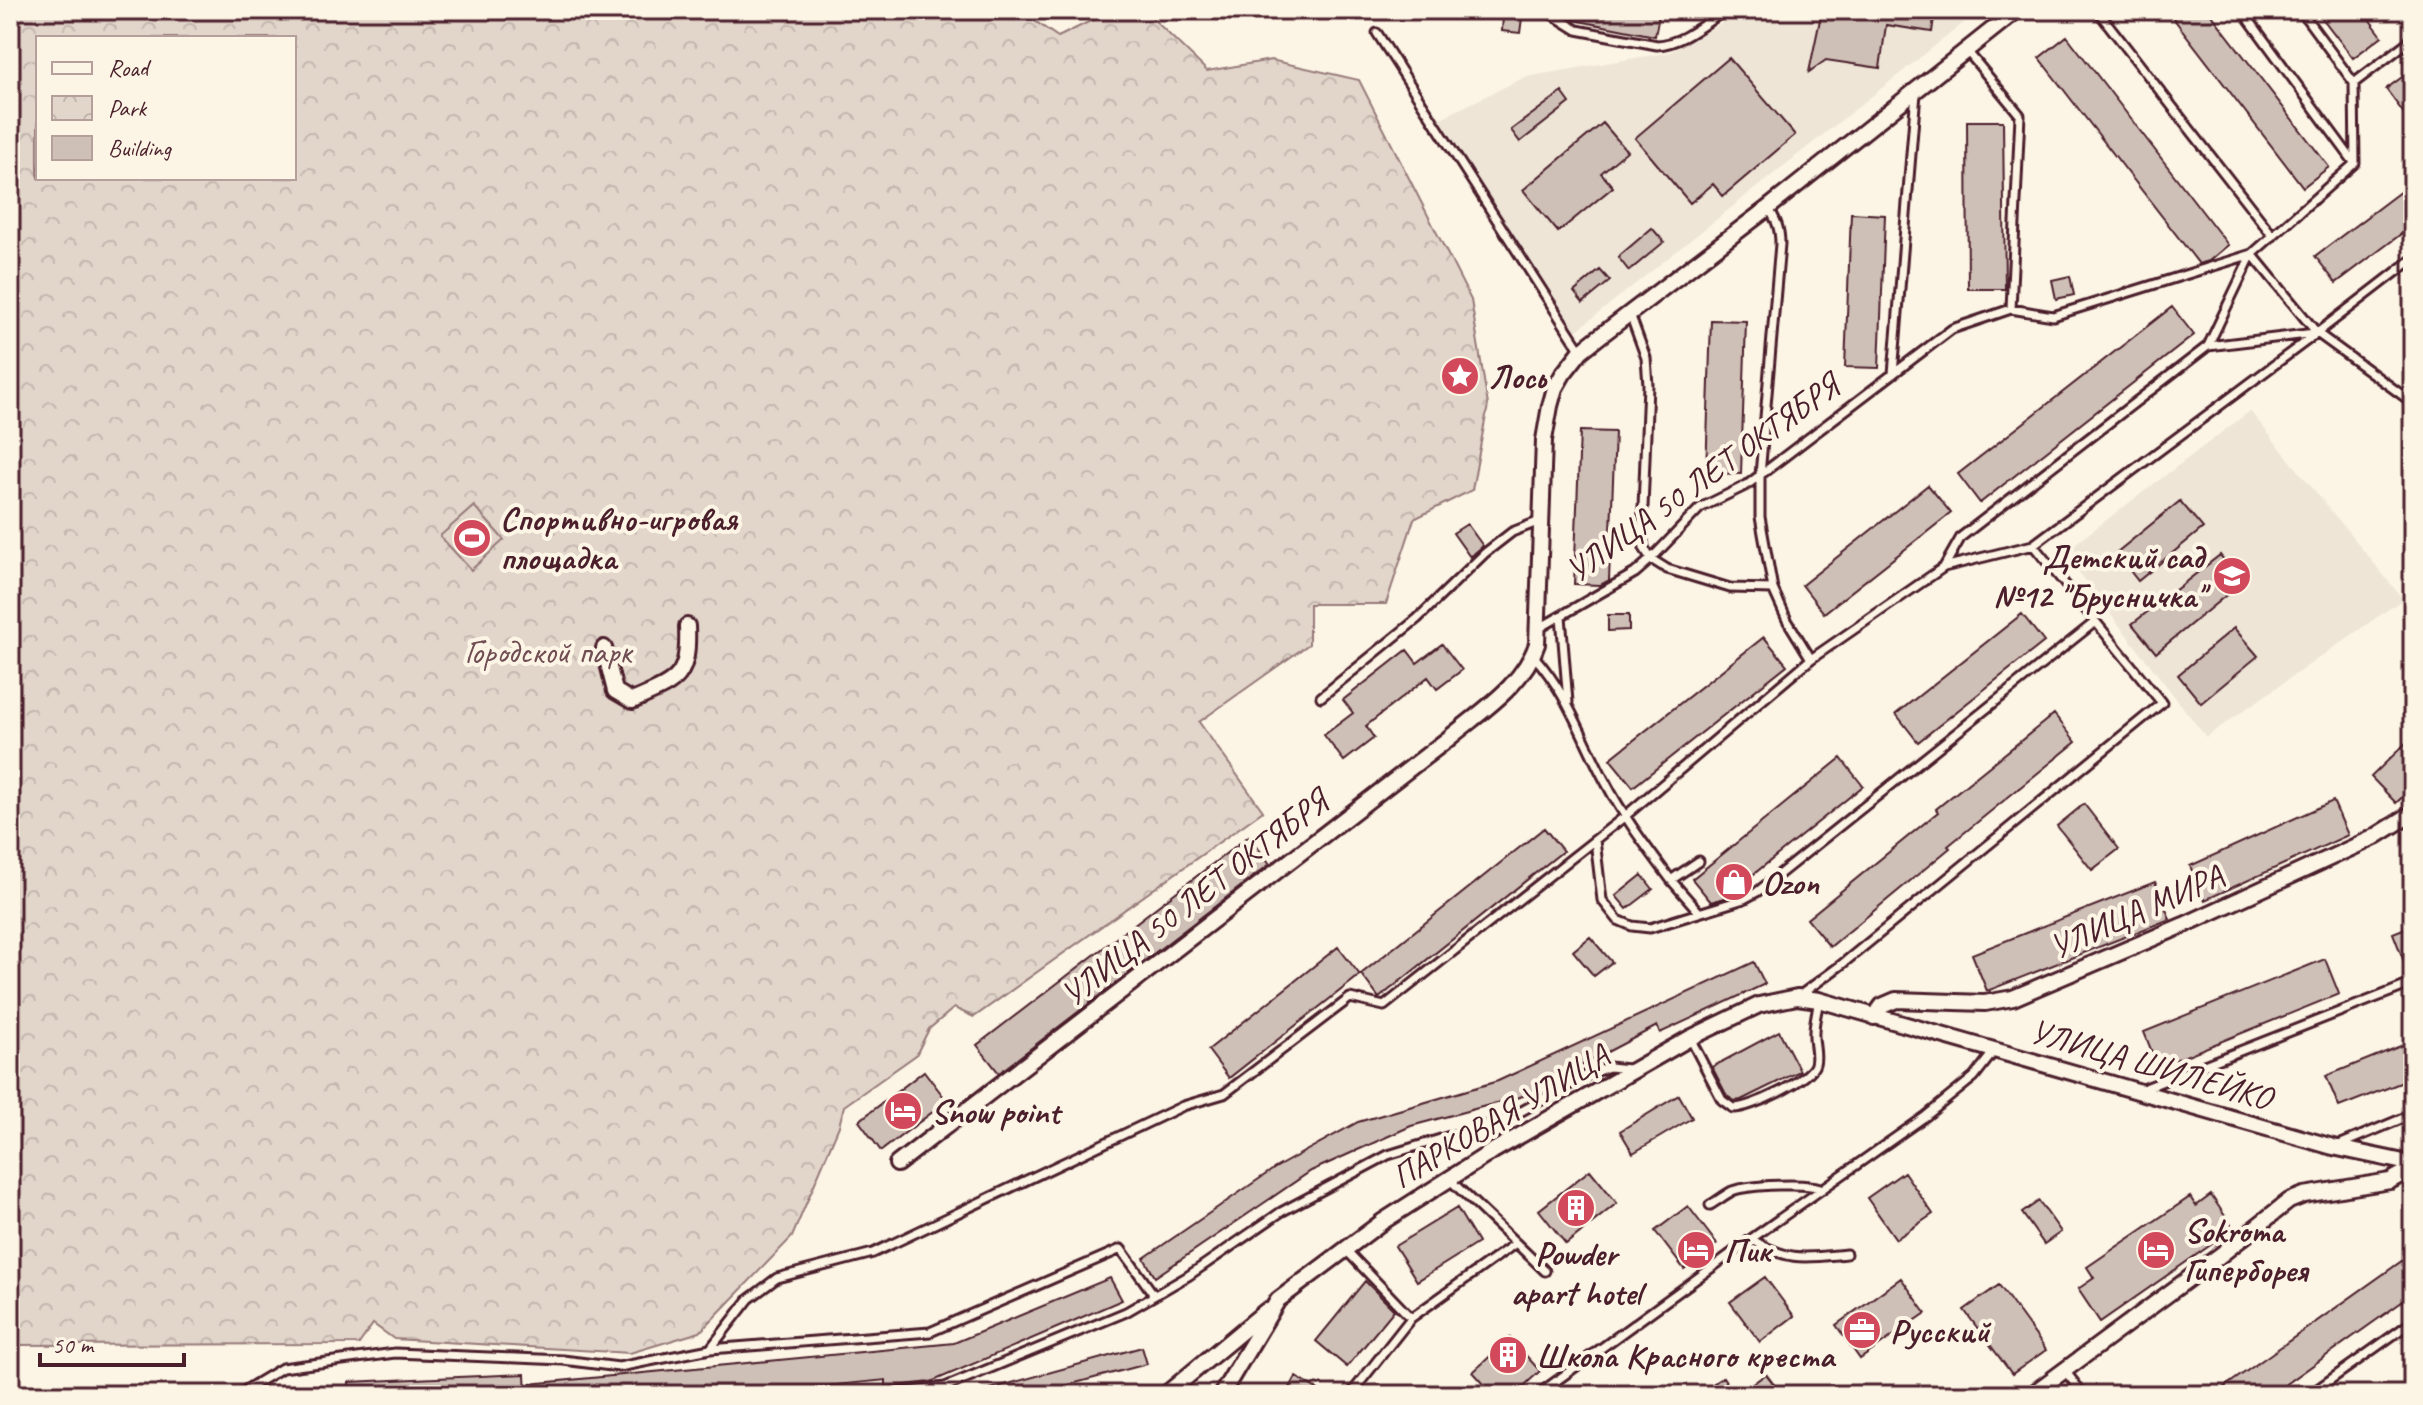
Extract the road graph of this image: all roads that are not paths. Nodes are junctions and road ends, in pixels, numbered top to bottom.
1 (1545, 10) edge
2 (1726, 10) edge
3 (2017, 10) edge
4 (2097, 10) edge
5 (2242, 10) edge
6 (2300, 10) edge
7 (1377, 33) dead end
8 (2413, 38) edge
9 (1966, 50) junction
10 (2354, 83) junction
11 (1916, 91) junction
12 (2355, 163) junction
13 (1768, 208) junction
14 (2273, 236) junction
15 (2252, 254) junction
16 (2413, 259) edge
17 (2011, 309) junction
18 (1630, 314) junction
19 (2317, 333) junction
20 (2208, 346) junction
21 (1581, 351) junction
22 (1893, 374) junction
23 (2413, 403) edge
24 (1760, 475) junction
25 (1542, 520) junction
26 (2033, 545) junction
27 (1651, 559) junction
28 (1944, 567) junction
29 (1773, 589) junction
30 (1561, 616) junction
31 (2095, 622) junction
32 (687, 626) dead end
33 (1538, 629) junction
34 (604, 648) dead end
35 (1533, 655) junction
36 (1811, 659) junction
37 (1321, 697) dead end
38 (1569, 704) junction
39 (2413, 813) edge
40 (1624, 817) junction
41 (1595, 840) junction
42 (1699, 861) dead end
43 (1671, 880) junction
44 (1699, 912) junction
45 (2413, 983) edge
46 (1797, 997) junction
47 (1819, 1000) junction
48 (1874, 1017) junction
49 (1690, 1038) junction
50 (1995, 1050) junction
51 (1636, 1069) junction
52 (2139, 1091) junction
53 (2413, 1114) edge
54 (2333, 1147) junction
55 (897, 1164) dead end
56 (2413, 1166) edge
57 (1449, 1179) junction
58 (1823, 1189) junction
59 (1710, 1205) dead end
60 (1751, 1239) junction
61 (1516, 1243) junction
62 (1345, 1250) junction
63 (1846, 1254) dead end
64 (1545, 1271) dead end
65 (1154, 1295) junction
66 (1278, 1300) junction
67 (1411, 1318) junction
68 (2413, 1321) edge
69 (710, 1349) junction
70 (2065, 1371) junction
71 (237, 1395) edge
72 (877, 1395) edge
73 (1165, 1395) edge
74 (1221, 1395) edge
75 (1350, 1395) edge
76 (1537, 1395) edge
77 (2031, 1395) edge
78 (2084, 1395) edge
79 (2309, 1395) edge

1 - 2 lane
3 - 9 street, УЛИЦА 50 ЛЕТ ОКТЯБРЯ
4 - 14 lane
5 - 12 lane
6 - 10 lane
7 - 21 lane
8 - 10 lane
9 - 11 street, УЛИЦА 50 ЛЕТ ОКТЯБРЯ
9 - 17 lane
10 - 12 lane
11 - 13 street, УЛИЦА 50 ЛЕТ ОКТЯБРЯ
11 - 22 lane
12 - 14 lane, УЛИЦА 50 ЛЕТ ОКТЯБРЯ
13 - 18 street, УЛИЦА 50 ЛЕТ ОКТЯБРЯ
13 - 24 lane
14 - 15 lane, УЛИЦА 50 ЛЕТ ОКТЯБРЯ
15 - 17 lane, УЛИЦА 50 ЛЕТ ОКТЯБРЯ
15 - 19 lane
15 - 20 lane
16 - 19 lane
17 - 22 lane, УЛИЦА 50 ЛЕТ ОКТЯБРЯ
18 - 21 street, УЛИЦА 50 ЛЕТ ОКТЯБРЯ
18 - 27 lane
19 - 20 lane
19 - 23 lane
19 - 26 lane
20 - 28 lane
21 - 25 street, УЛИЦА 50 ЛЕТ ОКТЯБРЯ
22 - 24 lane, УЛИЦА 50 ЛЕТ ОКТЯБРЯ
24 - 27 lane, УЛИЦА 50 ЛЕТ ОКТЯБРЯ
24 - 29 lane
25 - 33 street, УЛИЦА 50 ЛЕТ ОКТЯБРЯ
25 - 37 lane
26 - 28 lane
26 - 31 lane
27 - 29 lane
27 - 30 lane, УЛИЦА 50 ЛЕТ ОКТЯБРЯ
28 - 36 lane
29 - 36 lane
30 - 33 lane, УЛИЦА 50 ЛЕТ ОКТЯБРЯ
30 - 38 lane
31 - 44 lane
31 - 46 lane
32 - 34 street
33 - 35 street, УЛИЦА 50 ЛЕТ ОКТЯБРЯ
35 - 38 lane
35 - 55 street, УЛИЦА 50 ЛЕТ ОКТЯБРЯ
36 - 40 lane
38 - 40 lane
39 - 48 street, УЛИЦА МИРА
40 - 41 lane
40 - 43 lane
41 - 44 lane
41 - 69 lane
42 - 43 lane
43 - 44 lane
45 - 52 lane
46 - 47 street, ПАРКОВАЯ УЛИЦА
46 - 49 street, ПАРКОВАЯ УЛИЦА
47 - 48 street, ПАРКОВАЯ УЛИЦА
47 - 49 lane
48 - 50 street, УЛИЦА ШИЛЕЙКО
49 - 51 street, ПАРКОВАЯ УЛИЦА
50 - 52 street, УЛИЦА ШИЛЕЙКО
50 - 58 lane
51 - 57 street, ПАРКОВАЯ УЛИЦА
51 - 65 lane
52 - 54 street, УЛИЦА ШИЛЕЙКО
53 - 54 lane
54 - 56 street, УЛИЦА ШИЛЕЙКО
56 - 70 street
57 - 61 lane
57 - 62 street, ПАРКОВАЯ УЛИЦА
58 - 59 lane
58 - 60 lane
60 - 63 lane
60 - 76 lane
61 - 64 lane
61 - 67 lane
62 - 66 street, ПАРКОВАЯ УЛИЦА
62 - 67 lane
65 - 69 lane
65 - 72 lane
66 - 73 street
66 - 74 street, ПАРКОВАЯ УЛИЦА
67 - 75 lane
68 - 79 lane
69 - 71 lane
70 - 77 street
70 - 78 lane

